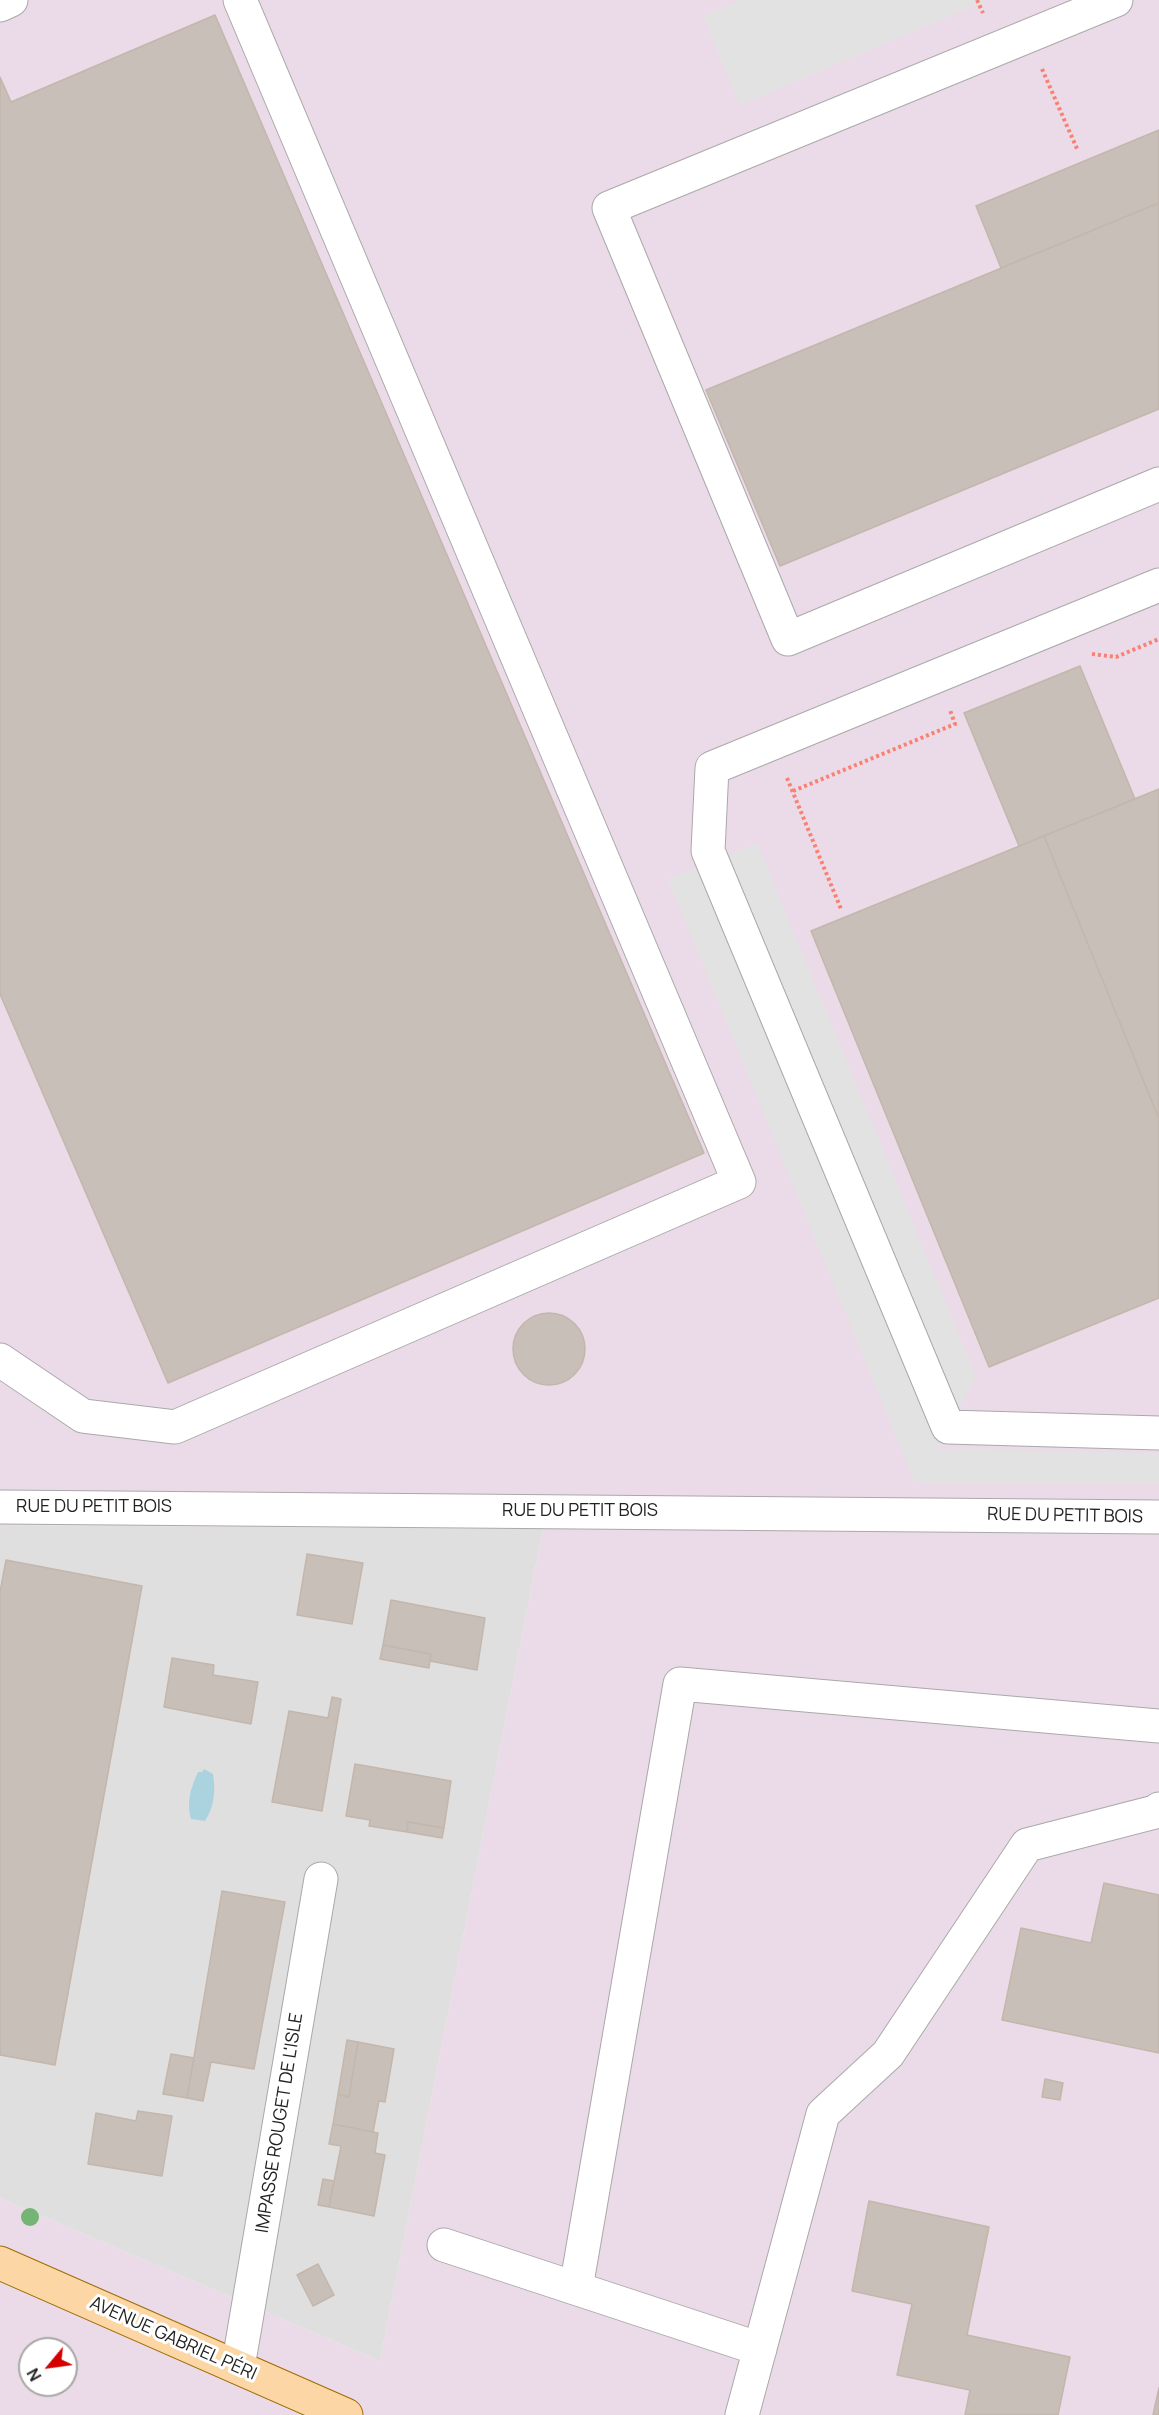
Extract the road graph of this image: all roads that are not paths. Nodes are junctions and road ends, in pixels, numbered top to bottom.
1 (11, 0) edge
2 (240, 0) edge
3 (1116, 0) edge
4 (0, 5) edge
5 (1159, 484) edge
6 (1159, 585) edge
7 (0, 1360) edge
8 (1159, 1433) edge
9 (0, 1507) edge
10 (1159, 1517) edge
11 (1159, 1726) edge
12 (1159, 1809) edge
13 (321, 1879) dead end
14 (444, 2245) dead end
15 (0, 2263) edge
16 (576, 2288) junction
17 (760, 2349) junction
18 (238, 2367) junction
19 (346, 2415) edge
20 (742, 2415) edge

1 - 4 street
2 - 7 street
3 - 5 street
6 - 8 street
9 - 10 street, RUE DU PETIT BOIS
11 - 16 street
12 - 17 street
13 - 18 street, IMPASSE ROUGET DE L'ISLE
14 - 16 street
15 - 18 main road, AVENUE GABRIEL PÉRI
16 - 17 street
17 - 20 street
18 - 19 main road, AVENUE GABRIEL PÉRI

